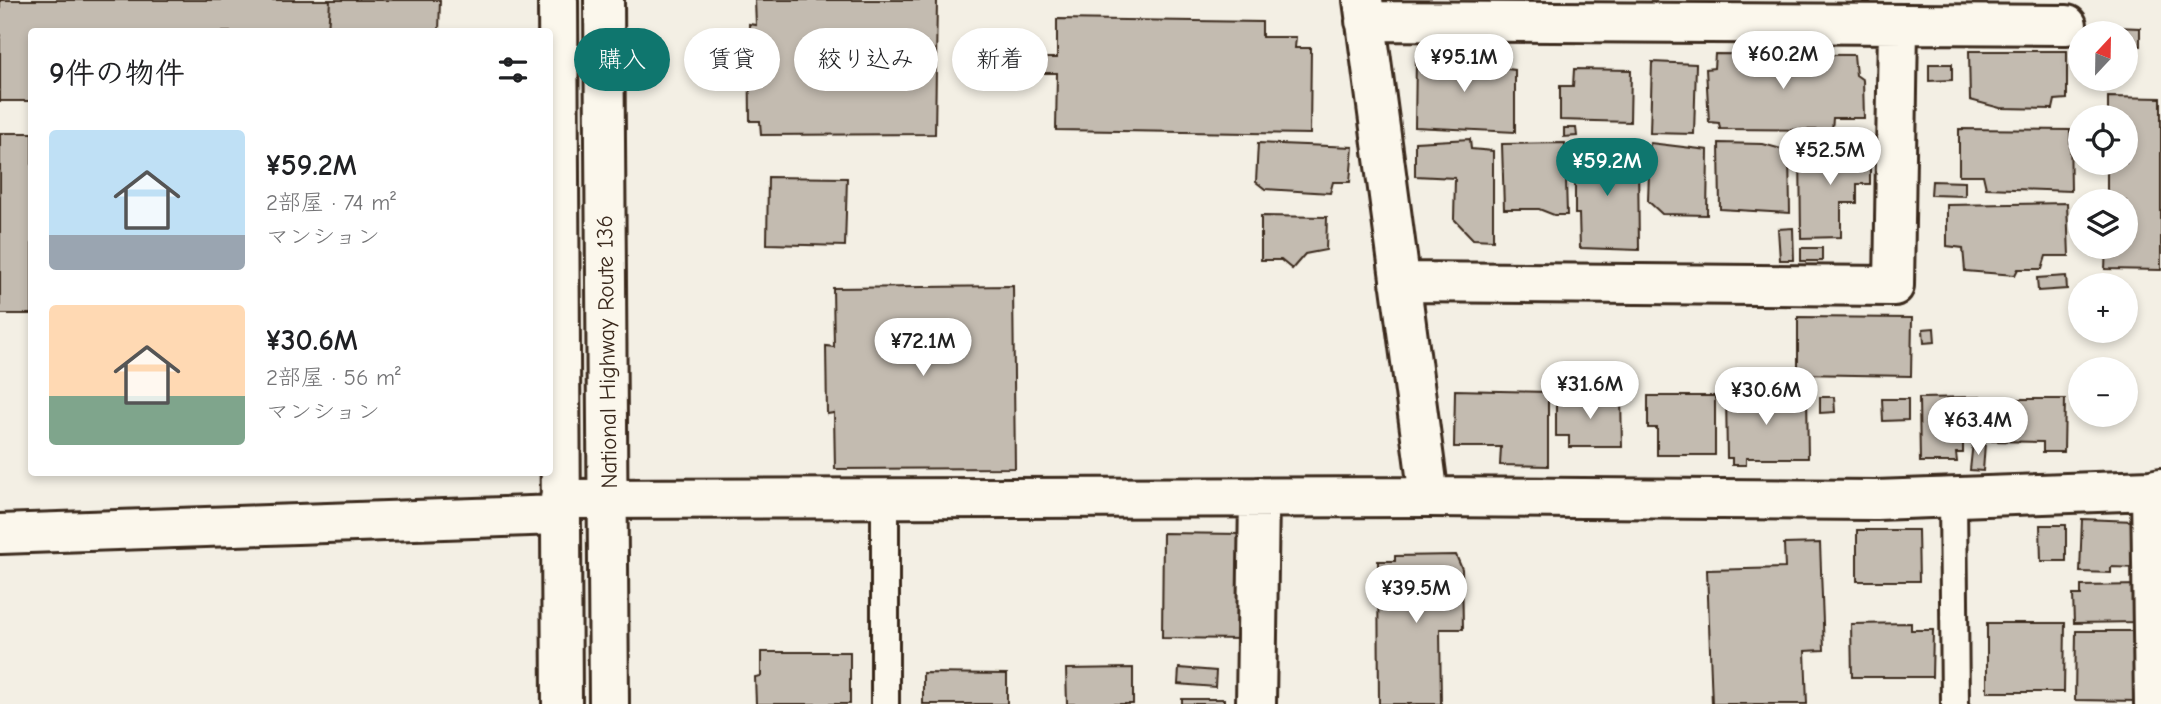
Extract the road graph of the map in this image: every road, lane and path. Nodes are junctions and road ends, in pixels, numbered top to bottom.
1 (558, 0) edge
2 (604, 0) edge
3 (1364, 11) edge
4 (2067, 24) dead end
5 (1898, 25) junction
6 (1399, 282) junction
7 (2156, 489) edge
8 (1259, 497) junction
9 (1429, 497) junction
10 (885, 498) junction
11 (1953, 498) junction
12 (609, 499) junction
13 (560, 507) junction
14 (0, 534) edge
15 (562, 704) edge
16 (609, 704) edge
17 (885, 704) edge
18 (1256, 704) edge
19 (1955, 704) edge
20 (2154, 704) edge

1 - 13 main road, National Highway Route 136
2 - 12 main road, National Highway Route 136
3 - 5 main road
3 - 6 main road
4 - 5 main road
5 - 6 main road
6 - 9 main road
7 - 11 main road
7 - 20 main road
8 - 9 main road
8 - 10 main road
8 - 18 main road
9 - 11 main road
10 - 12 main road
10 - 17 lane
11 - 19 lane
12 - 13 main road
12 - 16 main road, National Highway Route 136
13 - 14 main road
13 - 15 main road, National Highway Route 136

